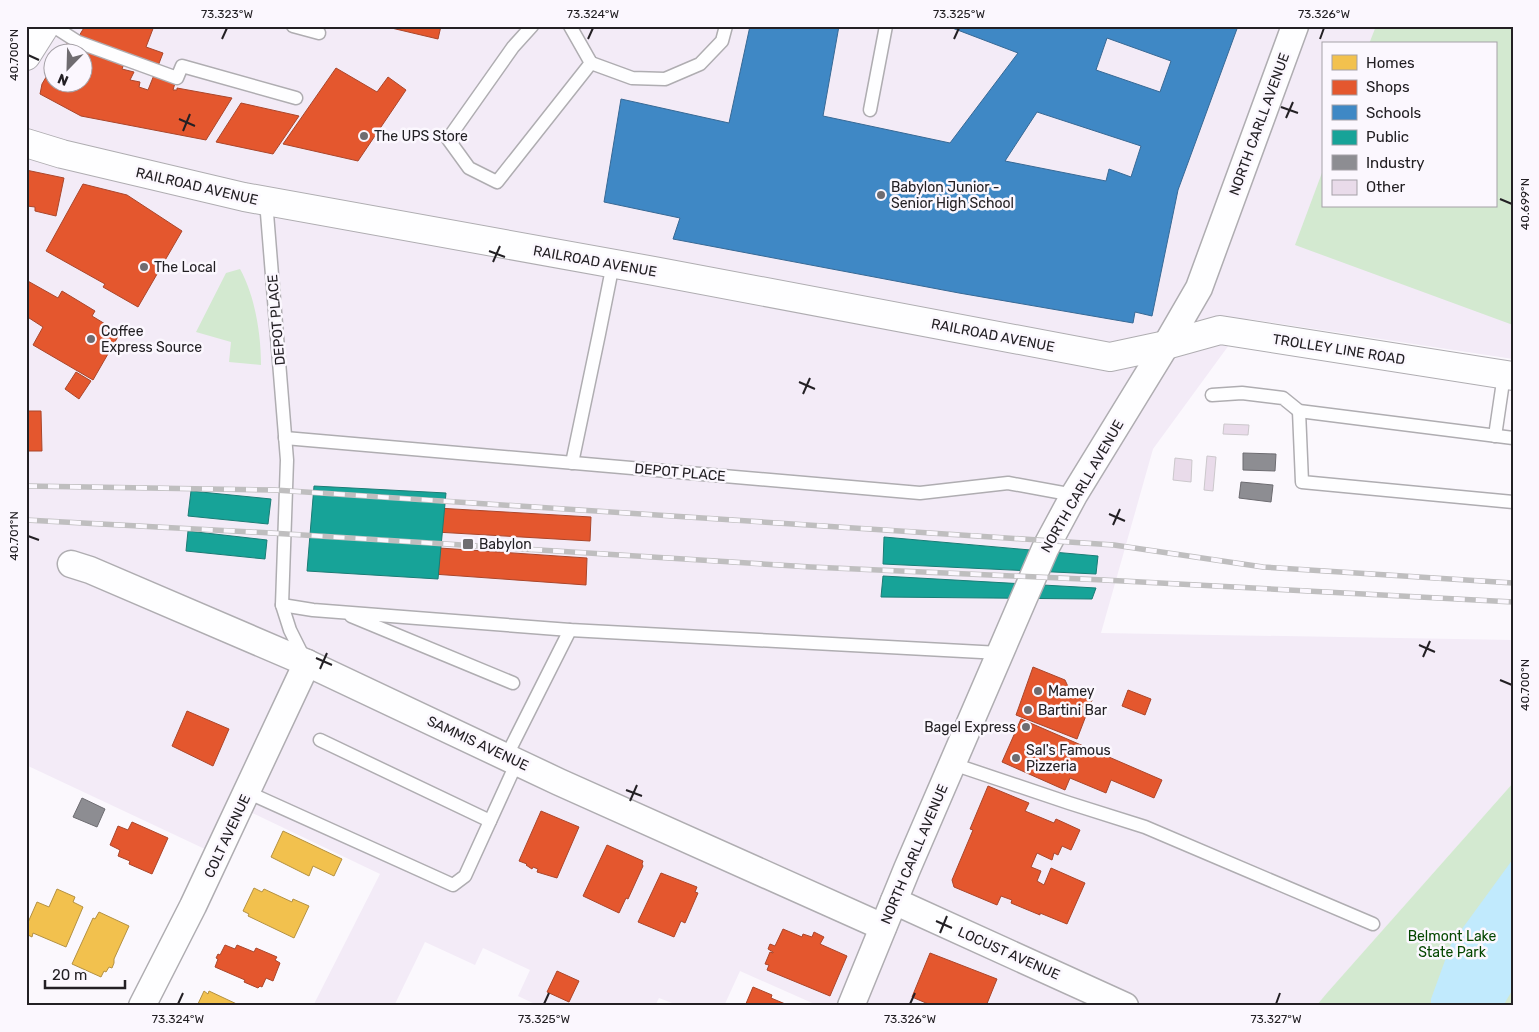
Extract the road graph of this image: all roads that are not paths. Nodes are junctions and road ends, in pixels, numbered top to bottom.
1 (45, 26) edge
2 (53, 26) edge
3 (293, 26) edge
4 (532, 26) edge
5 (570, 26) edge
6 (726, 26) edge
7 (886, 26) edge
8 (1296, 26) edge
9 (319, 33) dead end
10 (26, 56) edge
11 (591, 64) junction
12 (296, 98) dead end
13 (870, 110) dead end
14 (26, 143) edge
15 (266, 202) junction
16 (612, 264) junction
17 (1166, 345) junction
18 (1509, 376) edge
19 (1212, 395) dead end
20 (1299, 411) junction
21 (1495, 436) junction
22 (285, 438) junction
23 (1513, 438) edge
24 (572, 463) junction
25 (1074, 495) junction
26 (1513, 502) edge
27 (71, 564) dead end
28 (282, 605) junction
29 (341, 612) junction
30 (570, 630) junction
31 (1000, 653) junction
32 (307, 664) junction
33 (513, 683) dead end
34 (320, 740) dead end
35 (512, 759) junction
36 (953, 764) junction
37 (247, 792) junction
38 (490, 821) junction
39 (894, 900) junction
40 (1373, 924) dead end
41 (884, 927) junction
42 (142, 1006) edge
43 (851, 1006) edge
44 (1125, 1006) edge

1 - 10 main road
2 - 12 lane
3 - 9 lane
4 - 11 lane
5 - 11 lane
6 - 11 lane
7 - 13 lane
8 - 17 street, NORTH CARLL AVENUE
14 - 15 main road, RAILROAD AVENUE
15 - 16 main road, RAILROAD AVENUE
15 - 22 lane, DEPOT PLACE
16 - 17 main road, RAILROAD AVENUE
16 - 24 lane
17 - 18 main road, TROLLEY LINE ROAD
17 - 25 street, NORTH CARLL AVENUE
18 - 21 lane
19 - 20 lane
20 - 21 lane
20 - 26 lane
21 - 23 lane
22 - 24 lane, DEPOT PLACE
22 - 28 lane, DEPOT PLACE
24 - 25 lane, DEPOT PLACE
25 - 31 street, NORTH CARLL AVENUE
27 - 32 street, SAMMIS AVENUE
28 - 29 lane
28 - 32 lane, DEPOT PLACE
29 - 30 lane
29 - 33 lane
30 - 31 lane
30 - 35 lane
31 - 36 street, NORTH CARLL AVENUE
32 - 35 street, SAMMIS AVENUE
32 - 37 street, COLT AVENUE
34 - 38 lane
35 - 38 lane
35 - 41 street, SAMMIS AVENUE
36 - 39 street, NORTH CARLL AVENUE
36 - 40 lane
37 - 38 lane
37 - 42 street, COLT AVENUE
39 - 41 street, NORTH CARLL AVENUE
39 - 44 street, LOCUST AVENUE
41 - 43 street, NORTH CARLL AVENUE

